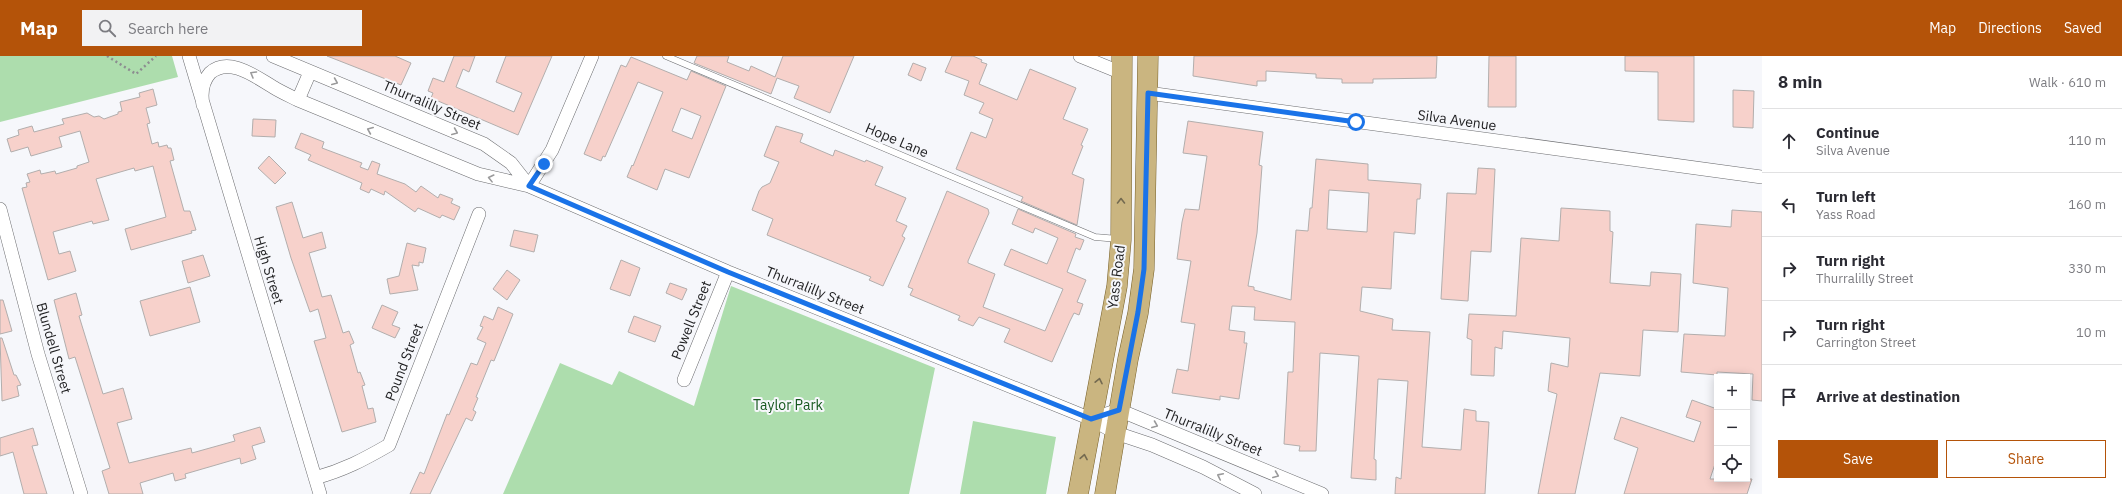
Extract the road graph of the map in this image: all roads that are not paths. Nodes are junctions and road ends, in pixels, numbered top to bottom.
1 (189, 56) edge
2 (273, 56) edge
3 (592, 56) edge
4 (666, 56) edge
5 (1080, 56) edge
6 (1148, 56) edge
7 (1122, 65) edge
8 (310, 72) junction
9 (1148, 93) junction
10 (298, 100) junction
11 (203, 105) junction
12 (1762, 178) edge
13 (529, 186) junction
14 (0, 209) edge
15 (479, 214) dead end
16 (1120, 240) junction
17 (728, 272) junction
18 (684, 380) dead end
19 (1119, 410) junction
20 (1091, 419) junction
21 (1116, 433) junction
22 (315, 478) junction
23 (81, 494) edge
24 (320, 494) edge
25 (1078, 494) edge
26 (1105, 494) edge
27 (1255, 494) edge
28 (1322, 494) edge

1 - 11 street, High Street
2 - 8 street, Thurralilly Street
3 - 13 street
4 - 16 lane, Hope Lane
5 - 7 street
6 - 9 main road, Yass Road
7 - 9 main road
16 -> 7 main road, Yass Road
8 - 10 street
8 -> 13 street, Thurralilly Street
9 - 12 street, Silva Avenue
9 - 19 main road, Yass Road
10 -> 11 street, Thurralilly Street
13 -> 10 street, Thurralilly Street
11 - 22 street, High Street
13 - 17 street, Thurralilly Street
14 - 23 street, Blundell Street
15 - 22 street, Pound Street
20 -> 16 main road, Yass Road
17 - 18 street, Powell Street
17 - 20 street, Thurralilly Street
19 - 20 street
19 - 21 main road, Yass Road
19 -> 28 street, Thurralilly Street
20 - 21 street, Thurralilly Street
25 -> 20 main road, Yass Road
21 - 26 main road, Yass Road
27 -> 21 street, Thurralilly Street
22 - 24 street, High Street

